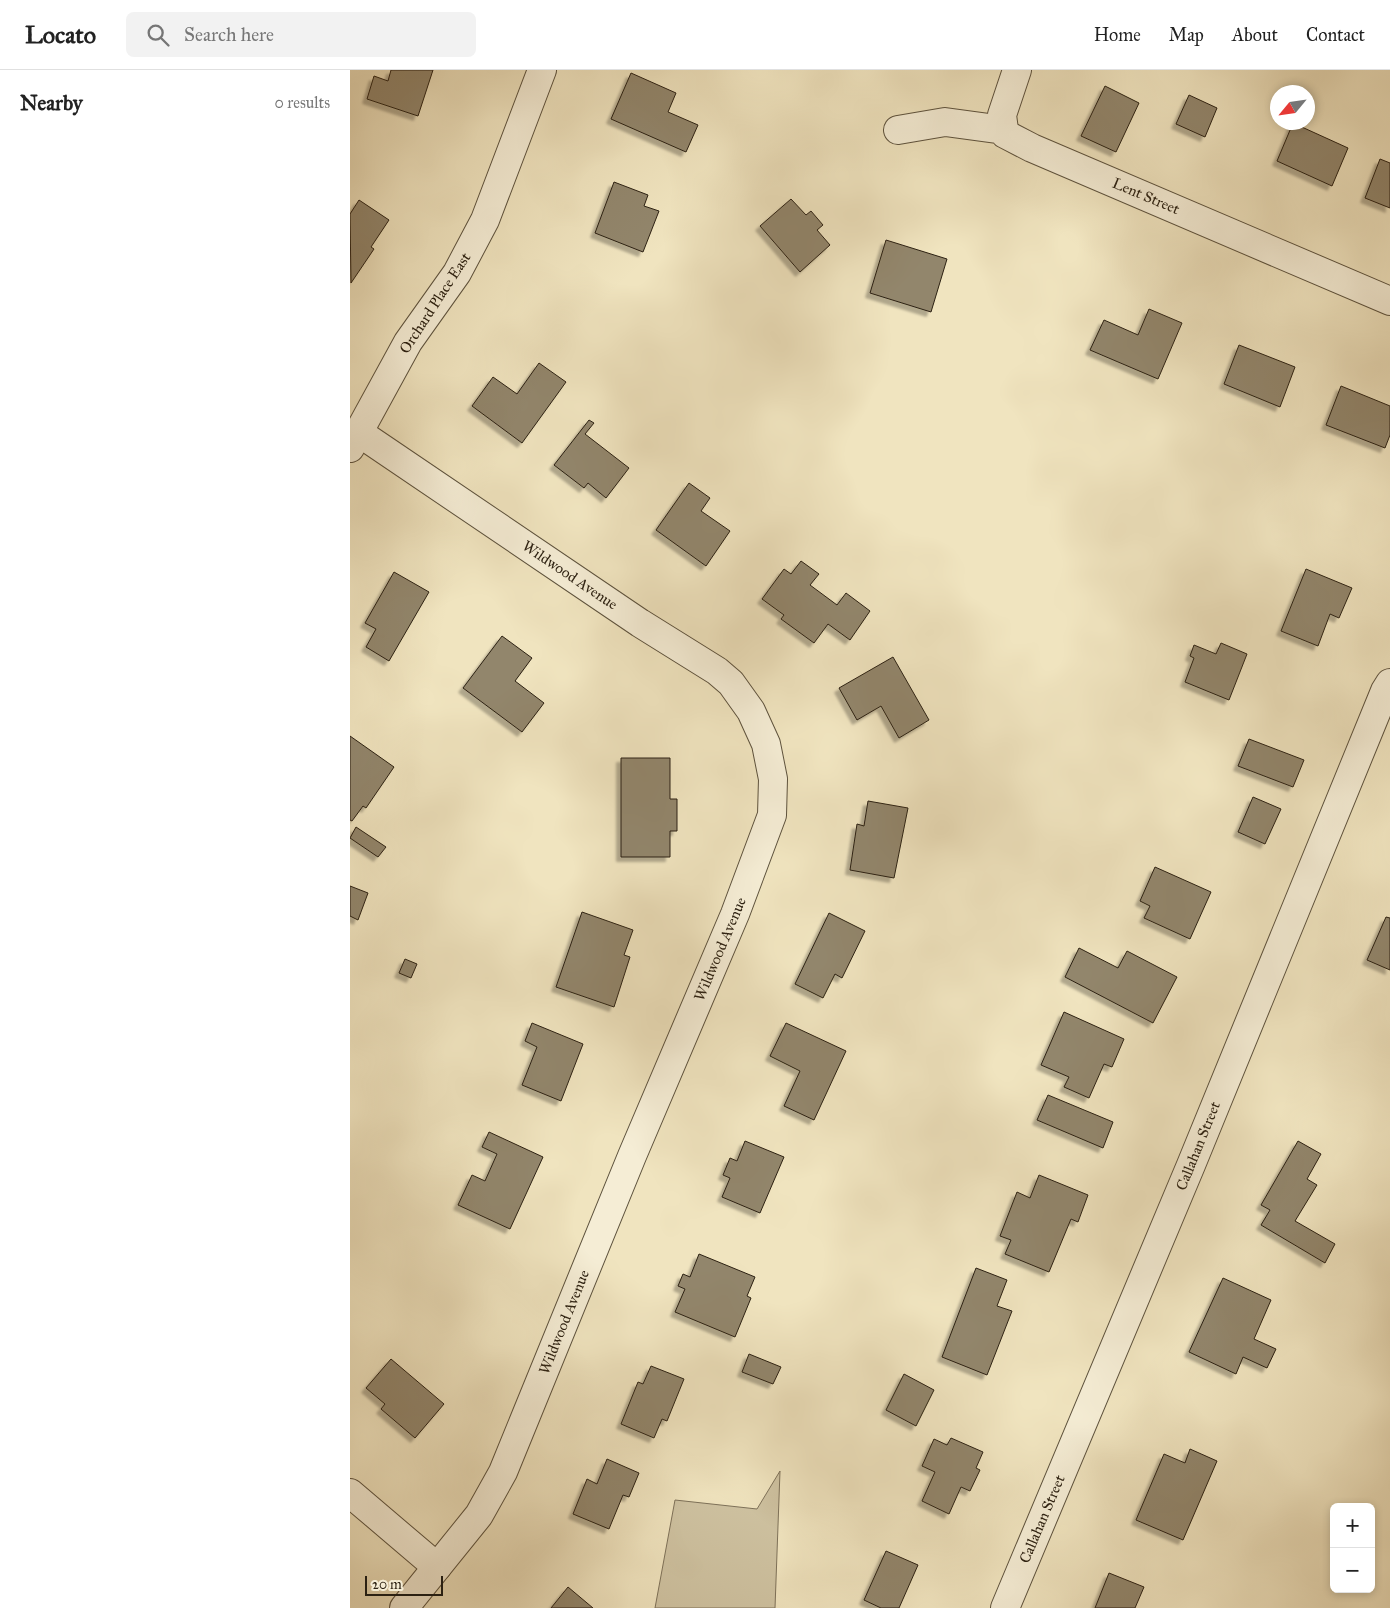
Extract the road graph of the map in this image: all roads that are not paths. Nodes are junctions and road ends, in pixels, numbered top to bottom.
1 (542, 70) edge
2 (1017, 70) edge
3 (898, 130) dead end
4 (1004, 130) junction
5 (1390, 301) edge
6 (354, 440) edge
7 (1390, 683) edge
8 (350, 1493) edge
9 (437, 1567) junction
10 (404, 1608) edge
11 (1005, 1608) edge

1 - 6 street, Orchard Place East
2 - 4 street
3 - 4 street, Lent Street
4 - 5 street, Lent Street
6 - 9 street, Wildwood Avenue
7 - 11 street, Callahan Street
8 - 9 street
9 - 10 street, Wildwood Avenue

